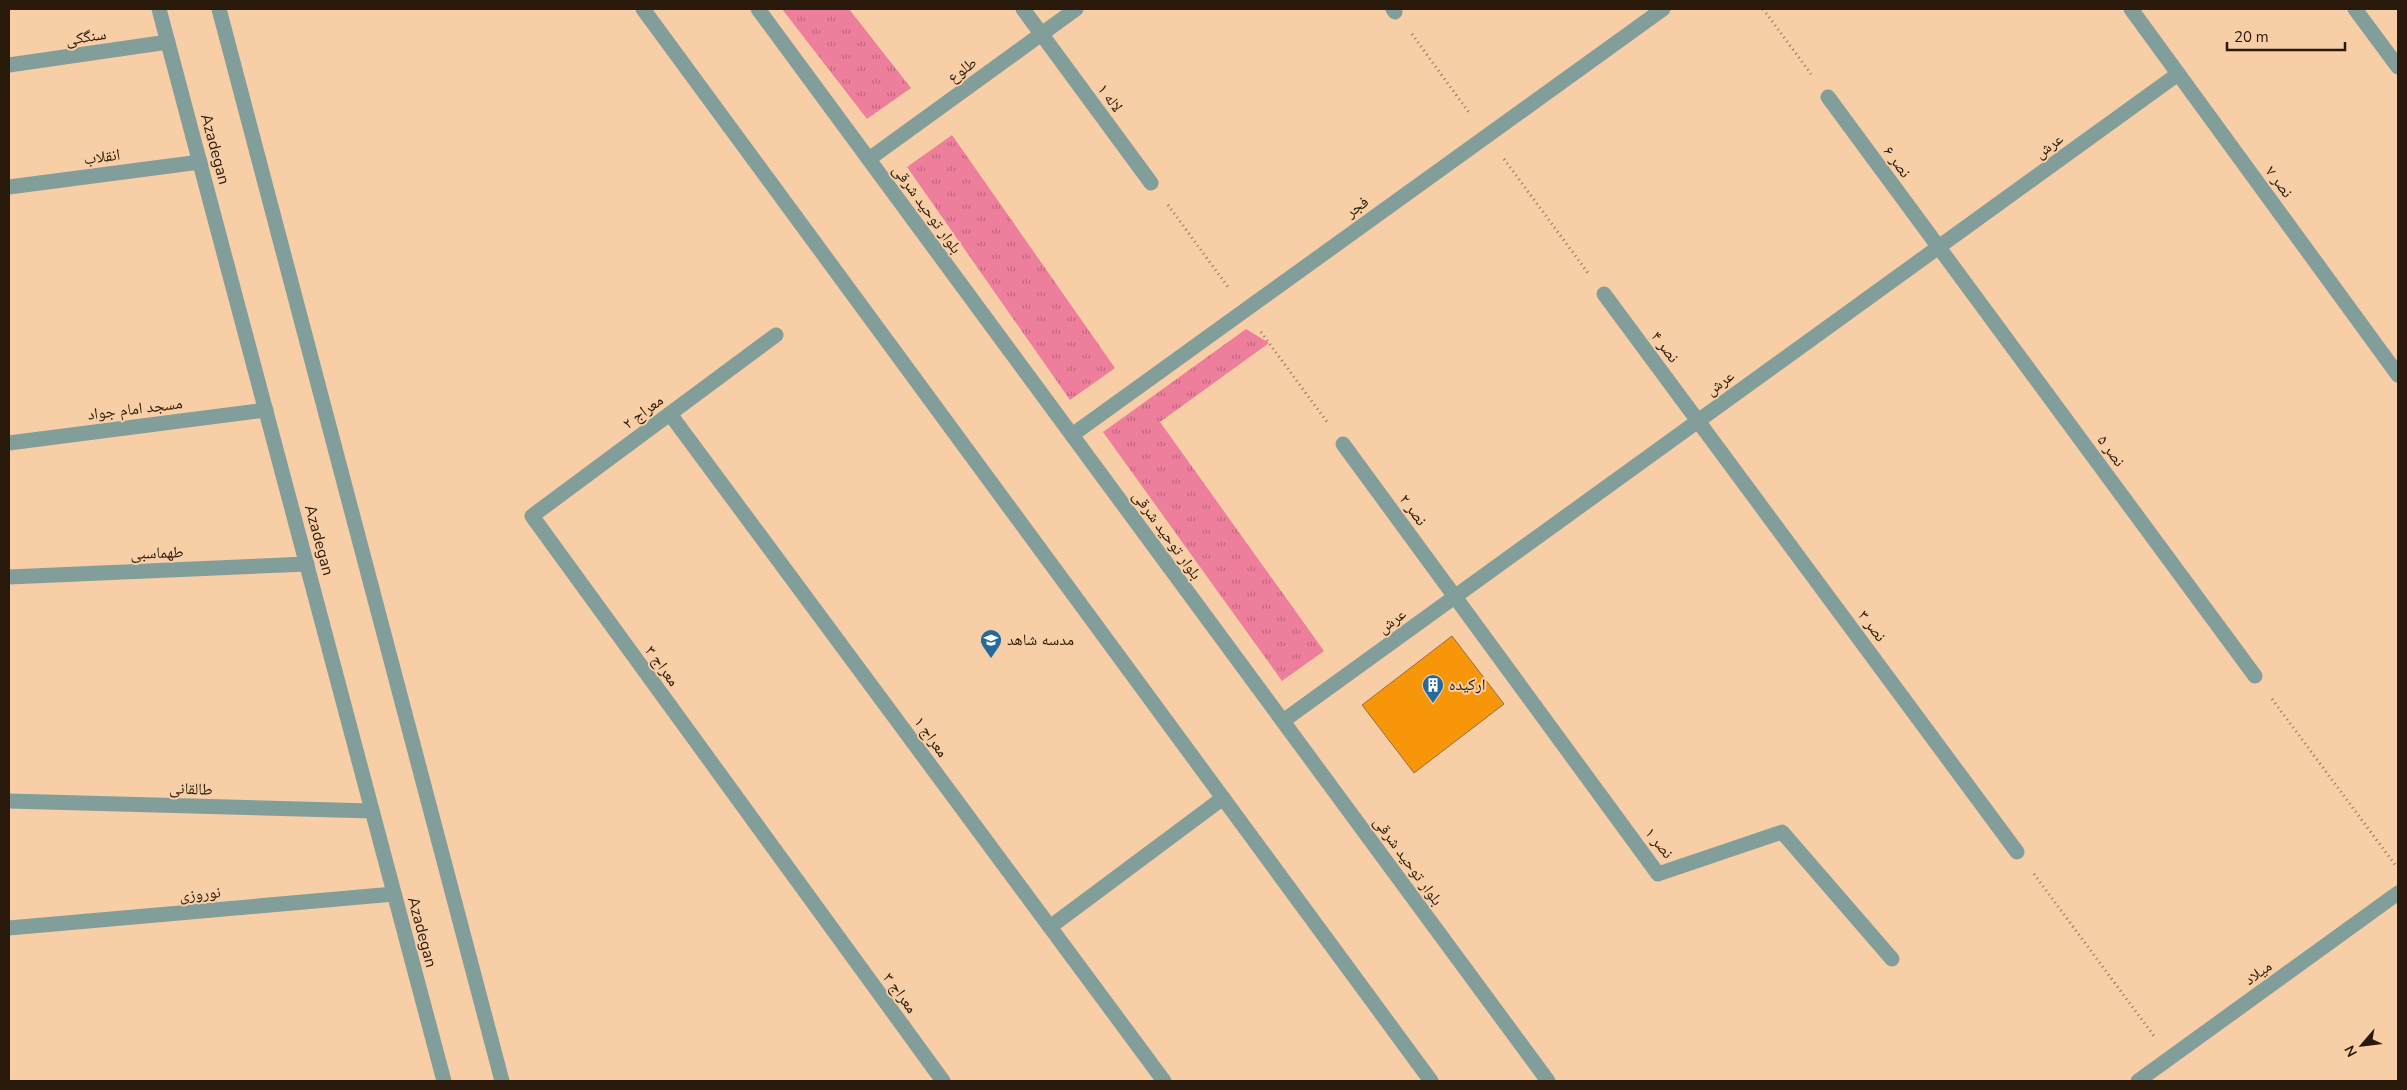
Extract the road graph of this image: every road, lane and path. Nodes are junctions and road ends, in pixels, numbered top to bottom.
1 (159, 9) edge
2 (219, 9) edge
3 (643, 9) edge
4 (758, 9) edge
5 (1023, 9) edge
6 (1076, 9) edge
7 (1663, 9) edge
8 (1763, 9) edge
9 (2131, 9) edge
10 (2355, 9) edge
11 (1041, 34) junction
12 (168, 42) junction
13 (9, 65) edge
14 (2398, 67) edge
15 (2178, 74) junction
16 (1828, 97) joint
17 (869, 159) junction
18 (200, 162) junction
19 (1151, 183) dead end
20 (9, 187) edge
21 (1939, 247) junction
22 (1604, 294) dead end
23 (2398, 375) edge
24 (266, 410) junction
25 (670, 414) junction
26 (1698, 421) junction
27 (1072, 435) junction
28 (9, 443) edge
29 (1344, 444) dead end
30 (532, 516) junction
31 (307, 564) junction
32 (9, 577) edge
33 (1455, 597) junction
34 (2255, 676) joint
35 (1283, 721) junction
36 (1223, 798) junction
37 (9, 801) edge
38 (372, 812) junction
39 (2017, 852) joint
40 (2398, 869) edge
41 (2398, 893) edge
42 (394, 894) junction
43 (1050, 927) junction
44 (9, 928) edge
45 (1892, 959) dead end
46 (2170, 1058) junction
47 (444, 1081) edge
48 (502, 1081) edge
49 (943, 1081) edge
50 (1164, 1081) edge
51 (1431, 1081) edge
52 (1548, 1081) edge
53 (2138, 1081) edge

1 - 12 street, Azadegan
2 - 48 street
3 - 36 street
4 - 17 street, بلوار توحید شرقی
5 - 11 street, لاله ۱
6 - 11 street, طلوع
7 - 27 street, فجر
8 - 16 path
9 - 15 street, نصر ۷
10 - 14 street
11 - 17 street, طلوع
11 - 19 street, لاله ۱
12 - 13 street, سنگکی
12 - 18 street, Azadegan
15 - 21 street, عرش
15 - 23 street, نصر ۷
16 - 21 street, نصر ۶
17 - 27 street, بلوار توحید شرقی
18 - 20 street, انقلاب
18 - 24 street, Azadegan
21 - 26 street, عرش
21 - 34 street, نصر ۵
22 - 26 street, نصر ۴
24 - 28 street, مسجد امام جواد
24 - 31 street, Azadegan
25 - 30 street
25 - 30 street, معراج ۲
25 - 43 street, معراج ۱
26 - 33 street, عرش
26 - 39 street, نصر ۳
27 - 35 street, بلوار توحید شرقی
29 - 33 street, نصر ۲
30 - 49 street, معراج ۳
31 - 32 street, طهماسبی
31 - 38 street, Azadegan
33 - 35 street, عرش
33 - 45 street, نصر ۱
34 - 40 path
35 - 52 street, بلوار توحید شرقی
36 - 43 street
36 - 51 street
37 - 38 street, طالقانی
38 - 42 street, Azadegan
39 - 46 path
41 - 46 street, میلاد
42 - 44 street, نوروزی
42 - 47 street, Azadegan
43 - 50 street, معراج ۱
46 - 53 street, میلاد

